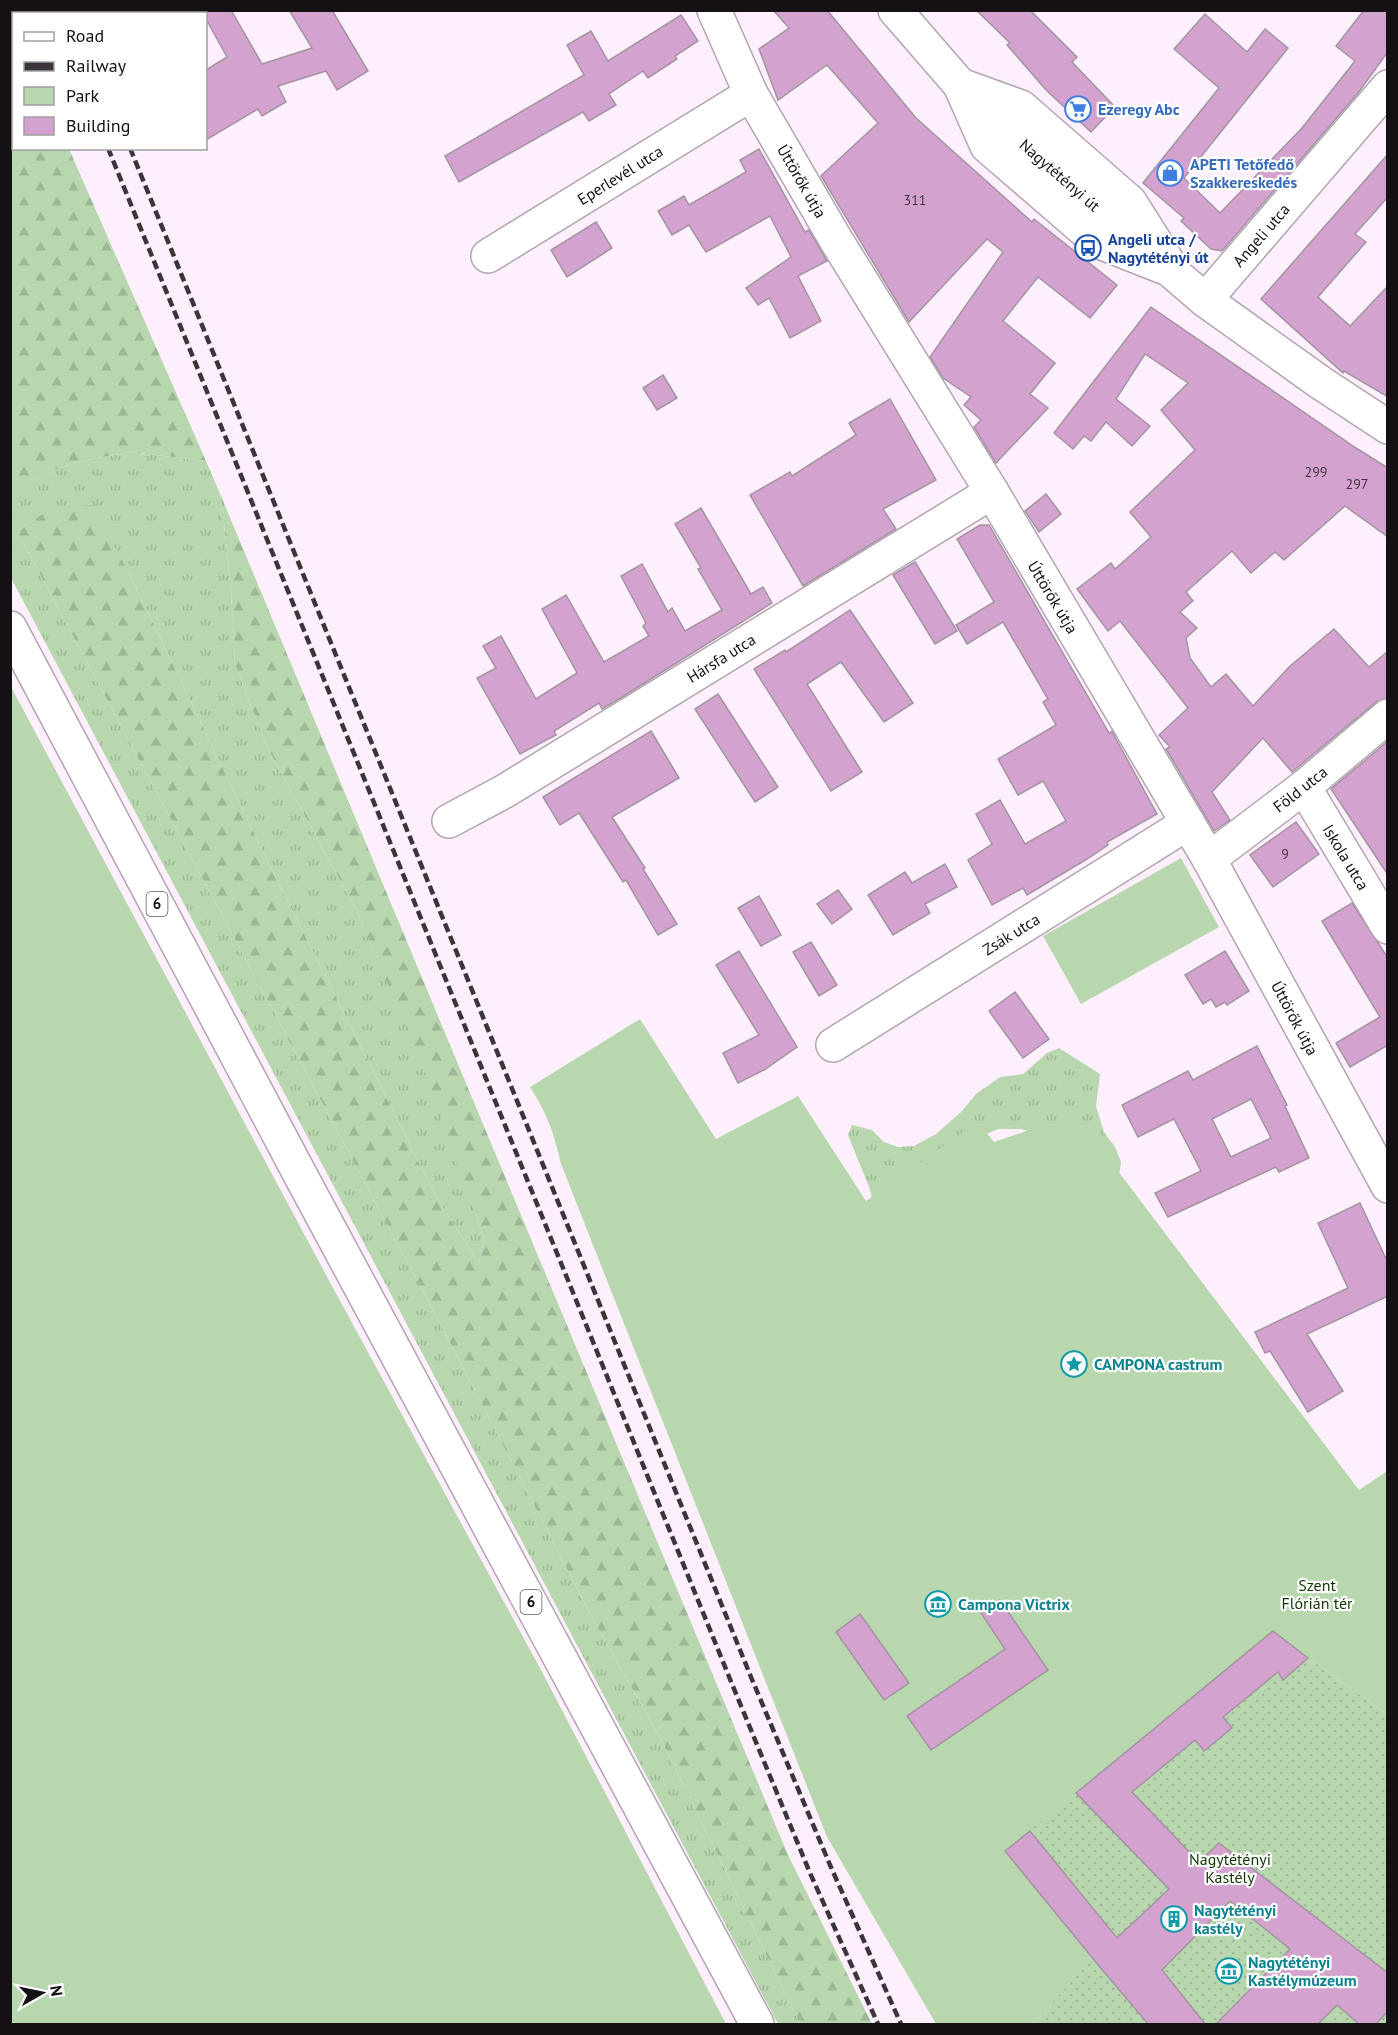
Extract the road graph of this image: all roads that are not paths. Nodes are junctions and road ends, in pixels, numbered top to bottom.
1 (714, 10) edge
2 (895, 10) edge
3 (1388, 87) edge
4 (751, 94) junction
5 (488, 256) dead end
6 (1205, 300) junction
7 (1388, 427) edge
8 (992, 492) junction
9 (10, 628) edge
10 (1388, 716) edge
11 (1304, 787) junction
12 (449, 821) dead end
13 (1188, 823) junction
14 (1209, 859) junction
15 (1388, 927) edge
16 (834, 1045) dead end
17 (1388, 1186) edge
18 (757, 2025) edge

1 - 4 street, Úttörők útja
2 - 6 street, Nagytétényi út
3 - 6 street, Angeli utca
4 - 5 street, Eperlevél utca
4 - 8 street, Úttörők útja
6 - 7 street, Nagytétényi út
8 - 12 street, Hársfa utca
8 - 13 street, Úttörők útja
9 - 18 street, 6
10 - 11 street, Föld utca
11 - 14 street, Föld utca
11 - 15 street, Iskola utca
13 - 14 street, Úttörők útja
13 - 16 street, Zsák utca
14 - 17 street, Úttörők útja

